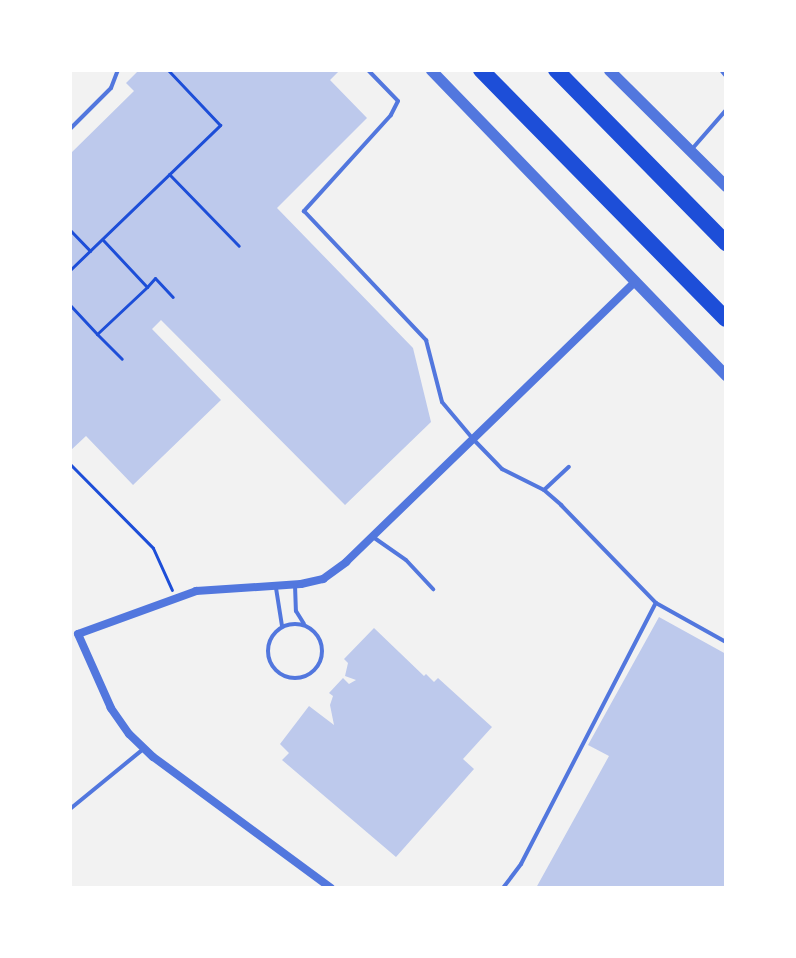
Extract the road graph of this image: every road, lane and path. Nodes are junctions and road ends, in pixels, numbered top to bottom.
1 (118, 70) edge
2 (168, 70) edge
3 (368, 70) edge
4 (431, 70) edge
5 (481, 70) edge
6 (556, 70) edge
7 (609, 70) edge
8 (721, 70) edge
9 (726, 76) edge
10 (726, 110) edge
11 (70, 129) edge
12 (636, 151) junction
13 (690, 151) junction
14 (169, 174) junction
15 (726, 186) edge
16 (70, 230) edge
17 (726, 232) edge
18 (103, 240) junction
19 (726, 243) edge
20 (239, 246) dead end
21 (90, 251) junction
22 (70, 270) edge
23 (635, 282) junction
24 (147, 287) junction
25 (173, 297) dead end
26 (70, 305) edge
27 (726, 319) edge
28 (97, 334) junction
29 (122, 359) dead end
30 (726, 376) edge
31 (473, 439) junction
32 (70, 464) edge
33 (569, 467) dead end
34 (544, 490) junction
35 (373, 537) junction
36 (295, 585) junction
37 (276, 586) junction
38 (433, 589) dead end
39 (175, 596) junction
40 (656, 603) junction
41 (306, 626) junction
42 (282, 627) junction
43 (74, 636) edge
44 (726, 642) edge
45 (144, 748) junction
46 (70, 809) edge
47 (331, 888) edge
48 (503, 888) edge

1 - 11 lane
2 - 14 path
3 - 31 lane
4 - 23 street
5 - 27 highway
6 - 12 highway
7 - 13 street
8 - 9 lane
10 - 13 lane
12 - 17 highway
12 - 19 highway
13 - 15 street
14 - 18 path
14 - 20 path
16 - 21 path
18 - 21 path
18 - 24 path
21 - 22 path
23 - 30 street
23 - 31 street
24 - 25 path
24 - 28 path
26 - 28 path
28 - 29 path
31 - 34 lane
31 - 35 street
32 - 39 path
33 - 34 lane
34 - 40 lane
35 - 36 street
35 - 38 lane
36 - 37 street
36 - 41 lane
37 - 39 street
37 - 42 lane
39 - 43 street
40 - 44 lane
40 - 48 lane
41 - 42 lane
41 - 42 lane
43 - 45 street
45 - 46 lane
45 - 47 street

